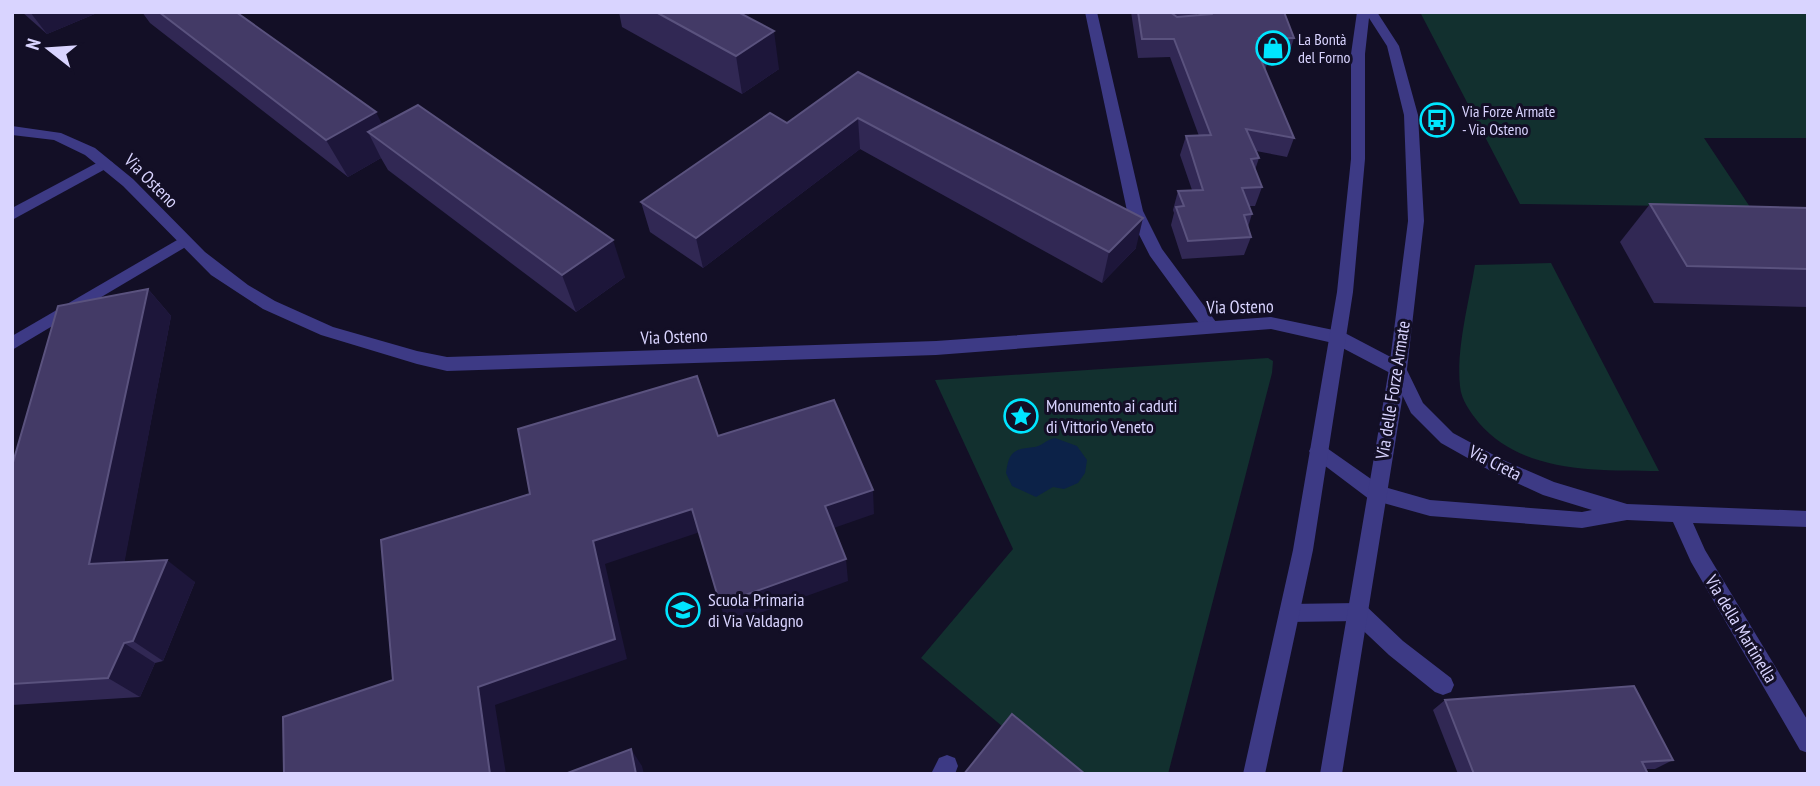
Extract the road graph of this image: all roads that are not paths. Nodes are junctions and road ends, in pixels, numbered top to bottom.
1 (1091, 12) edge
2 (1363, 12) edge
3 (1371, 12) edge
4 (12, 130) edge
5 (106, 163) junction
6 (12, 215) edge
7 (184, 241) junction
8 (1210, 326) junction
9 (1337, 337) junction
10 (12, 344) edge
11 (1398, 369) junction
12 (1318, 451) junction
13 (1376, 493) junction
14 (1627, 512) junction
15 (1679, 514) junction
16 (1808, 519) edge
17 (1358, 612) junction
18 (1289, 613) junction
19 (1443, 685) dead end
20 (1808, 742) edge
21 (1254, 774) edge
22 (1331, 774) edge

1 - 8 street
2 - 9 street
3 - 11 street, Via delle Forze Armate
4 - 5 street, Via Osteno
5 - 6 street
5 - 7 street, Via Osteno
7 - 8 street, Via Osteno
7 - 10 street
8 - 9 street, Via Osteno
9 - 11 street, Via Osteno
9 - 12 street
11 - 13 street, Via delle Forze Armate
11 - 14 street, Via Creta
12 - 13 street
12 - 18 street
13 - 14 street, Via Creta
13 - 17 street, Via delle Forze Armate
14 - 15 street, Via Creta
15 - 16 street, Via Creta
15 - 20 street, Via della Martinella
17 - 18 street
17 - 19 street
17 - 22 street, Via delle Forze Armate
18 - 21 street

